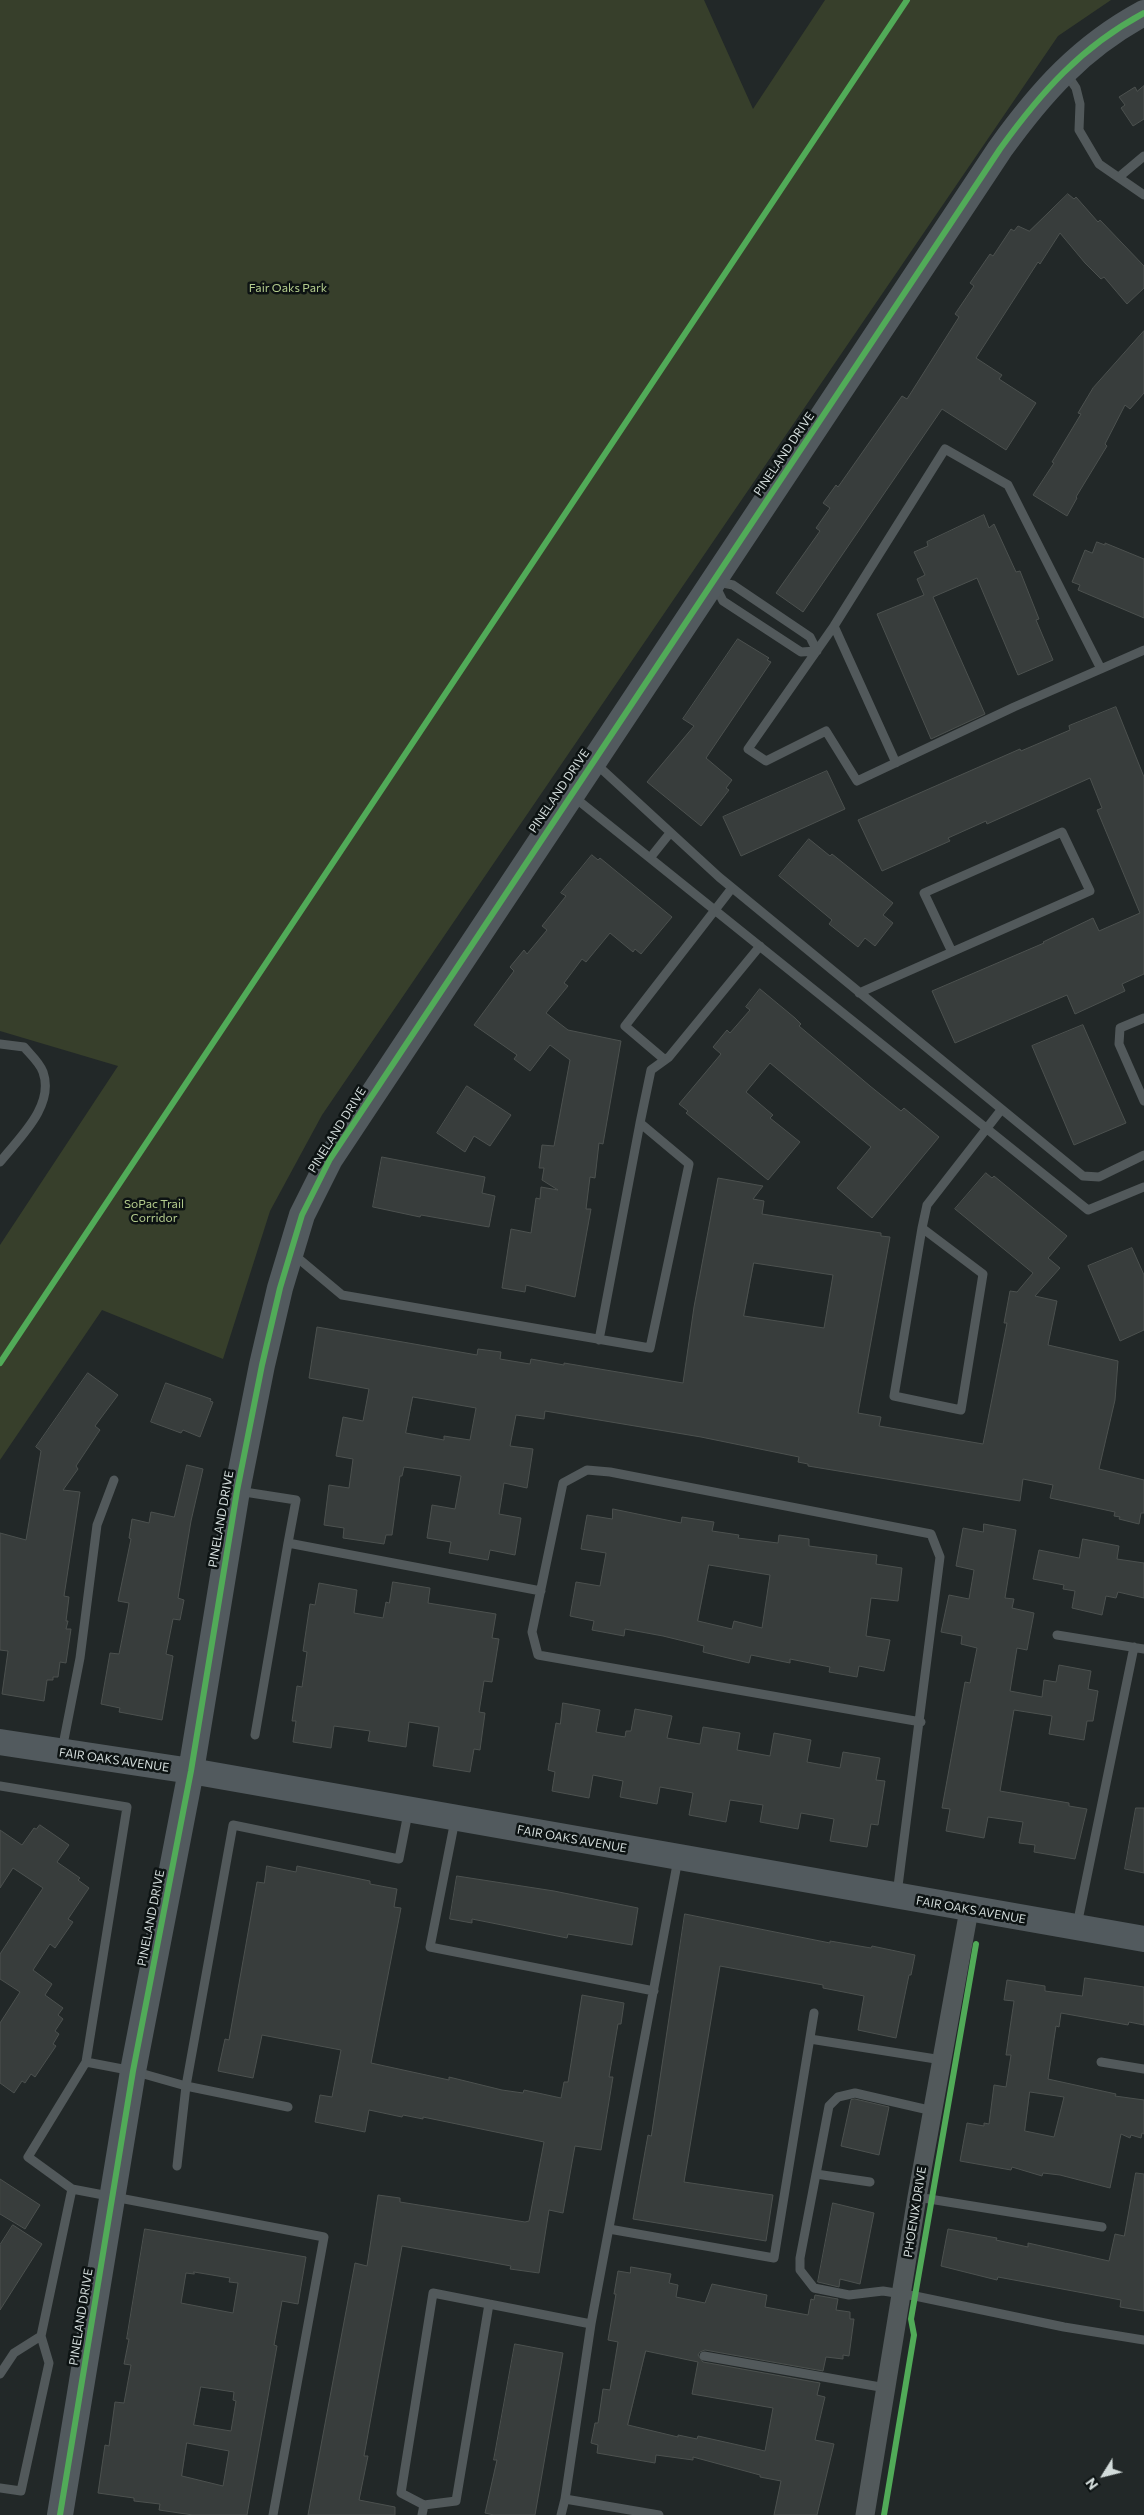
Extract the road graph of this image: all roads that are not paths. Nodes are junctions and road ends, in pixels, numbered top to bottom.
1 (1144, 13) edge
2 (1064, 69) junction
3 (1144, 156) edge
4 (1119, 177) junction
5 (1144, 194) edge
6 (713, 581) junction
7 (834, 626) junction
8 (1144, 650) edge
9 (816, 651) junction
10 (1100, 669) junction
11 (593, 762) junction
12 (896, 763) junction
13 (570, 794) junction
14 (670, 833) junction
15 (650, 858) junction
16 (732, 888) junction
17 (716, 911) junction
18 (760, 946) junction
19 (952, 952) junction
20 (859, 993) junction
21 (1144, 1018) edge
22 (0, 1044) edge
23 (665, 1060) junction
24 (1144, 1101) edge
25 (1001, 1110) junction
26 (640, 1123) junction
27 (986, 1129) junction
28 (1144, 1154) edge
29 (0, 1162) edge
30 (1144, 1187) edge
31 (922, 1228) junction
32 (290, 1253) junction
33 (599, 1340) junction
34 (114, 1480) dead end
35 (237, 1491) junction
36 (288, 1543) junction
37 (541, 1591) junction
38 (1057, 1635) dead end
39 (1134, 1647) junction
40 (1144, 1649) edge
41 (921, 1722) junction
42 (255, 1735) dead end
43 (0, 1742) edge
44 (61, 1752) junction
45 (191, 1771) junction
46 (0, 1786) edge
47 (409, 1810) junction
48 (456, 1818) junction
49 (678, 1858) junction
50 (896, 1897) junction
51 (968, 1910) junction
52 (1076, 1928) junction
53 (1144, 1940) edge
54 (654, 1991) junction
55 (814, 2013) dead end
56 (810, 2039) junction
57 (942, 2060) junction
58 (86, 2062) junction
59 (1101, 2062) dead end
60 (1144, 2069) edge
61 (133, 2071) junction
62 (186, 2086) junction
63 (288, 2107) dead end
64 (933, 2111) junction
65 (177, 2166) dead end
66 (816, 2174) junction
67 (870, 2182) dead end
68 (72, 2188) junction
69 (113, 2197) junction
70 (917, 2197) junction
71 (1102, 2227) dead end
72 (609, 2229) junction
73 (902, 2294) junction
74 (489, 2304) junction
75 (591, 2324) junction
76 (41, 2336) junction
77 (1144, 2340) edge
78 (704, 2356) dead end
79 (0, 2374) edge
80 (886, 2388) junction
81 (0, 2488) edge
82 (565, 2500) junction
83 (424, 2505) junction
84 (60, 2515) edge
85 (273, 2515) edge
86 (422, 2515) edge
87 (561, 2515) edge
88 (659, 2515) edge
89 (866, 2515) edge

1 - 2 street, PINELAND DRIVE
2 - 4 lane
2 - 6 street, PINELAND DRIVE
3 - 4 lane
4 - 5 lane
6 - 9 lane
6 - 9 lane
6 - 11 street, PINELAND DRIVE
7 - 9 lane
7 - 10 lane
7 - 12 lane
8 - 10 lane
9 - 12 lane
10 - 12 lane
11 - 13 street, PINELAND DRIVE
11 - 14 lane
13 - 15 lane
13 - 32 street, PINELAND DRIVE
14 - 15 lane
14 - 16 lane
15 - 17 lane
16 - 17 lane
16 - 20 lane
17 - 18 lane
17 - 23 lane
18 - 23 lane
18 - 27 lane
19 - 19 lane
19 - 20 lane
20 - 25 lane
21 - 24 lane
22 - 29 lane
23 - 26 lane
25 - 27 lane
25 - 28 lane
26 - 33 lane
26 - 33 lane
27 - 30 lane
27 - 31 lane
31 - 31 lane
32 - 33 lane
32 - 35 street, PINELAND DRIVE
34 - 44 lane
35 - 36 lane
35 - 45 street, PINELAND DRIVE
36 - 37 lane
36 - 42 lane
37 - 41 lane
37 - 41 lane
38 - 39 lane
39 - 40 lane
39 - 52 lane
41 - 50 lane
43 - 44 street, FAIR OAKS AVENUE
44 - 45 street, FAIR OAKS AVENUE
45 - 47 street, FAIR OAKS AVENUE
45 - 61 street, PINELAND DRIVE
46 - 58 lane
47 - 48 street, FAIR OAKS AVENUE
47 - 62 lane
48 - 49 street, FAIR OAKS AVENUE
48 - 54 lane
49 - 50 street, FAIR OAKS AVENUE
49 - 54 lane
50 - 51 street, FAIR OAKS AVENUE
51 - 52 street, FAIR OAKS AVENUE
51 - 57 street, PHOENIX DRIVE
52 - 53 street, FAIR OAKS AVENUE
54 - 72 lane
55 - 56 lane
56 - 57 lane
56 - 72 lane
57 - 64 street, PHOENIX DRIVE
58 - 61 lane
58 - 68 lane
59 - 60 lane
61 - 62 lane
61 - 69 street, PINELAND DRIVE
62 - 63 lane
62 - 65 lane
64 - 66 lane
64 - 70 street, PHOENIX DRIVE
66 - 67 lane
66 - 73 lane
68 - 69 lane
68 - 76 lane
69 - 84 street, PINELAND DRIVE
69 - 85 lane
70 - 71 lane
70 - 73 street, PHOENIX DRIVE
72 - 75 lane
73 - 77 lane
73 - 80 street, PHOENIX DRIVE
74 - 75 lane
74 - 83 lane
74 - 83 lane
75 - 82 lane
76 - 79 lane
76 - 81 lane
78 - 80 lane
80 - 89 street, PHOENIX DRIVE
82 - 87 lane
82 - 88 lane
83 - 86 lane

